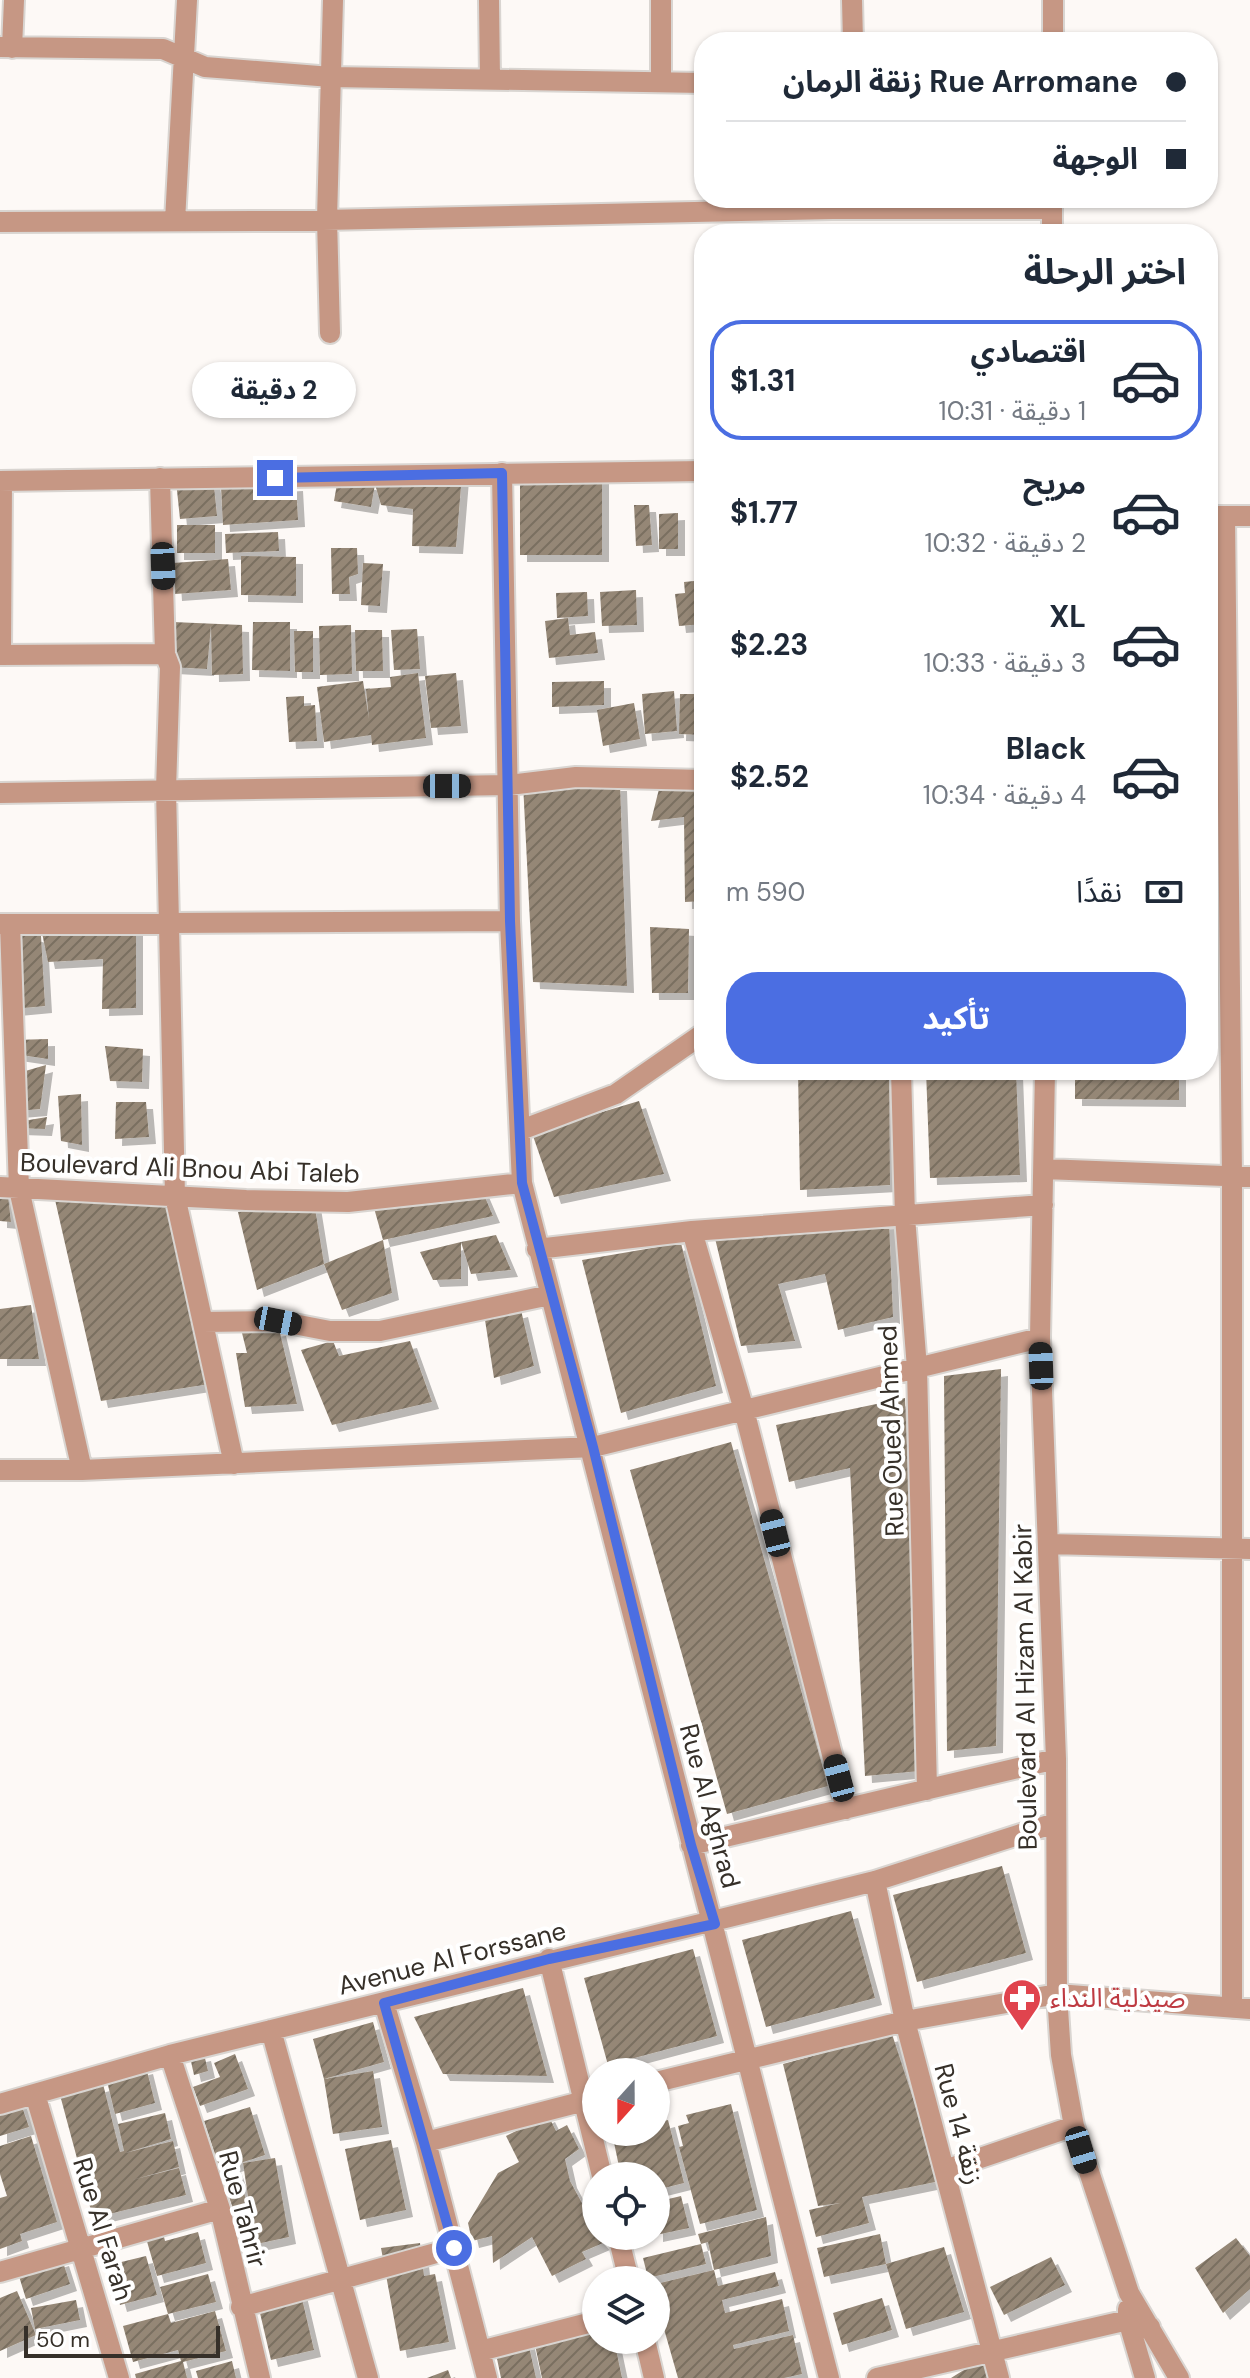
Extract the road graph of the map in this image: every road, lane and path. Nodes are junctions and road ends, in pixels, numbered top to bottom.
1 (14, 0) edge
2 (187, 0) edge
3 (333, 0) edge
4 (489, 0) edge
5 (661, 0) edge
6 (852, 0) edge
7 (1053, 0) edge
8 (853, 32) edge
9 (1053, 32) edge
10 (6, 48) edge
11 (184, 58) junction
12 (331, 77) junction
13 (490, 79) junction
14 (661, 82) junction
15 (694, 83) edge
16 (876, 208) edge
17 (327, 219) junction
18 (175, 221) junction
19 (0, 222) edge
20 (330, 333) dead end
21 (694, 471) edge
22 (502, 473) junction
23 (160, 478) junction
24 (1, 481) edge
25 (1218, 516) edge
26 (1250, 516) edge
27 (1218, 569) edge
28 (165, 654) junction
29 (1, 655) edge
30 (694, 780) edge
31 (509, 785) junction
32 (166, 789) junction
33 (0, 793) edge
34 (510, 921) junction
35 (170, 922) junction
36 (5, 924) edge
37 (694, 1040) edge
38 (901, 1080) edge
39 (1045, 1080) edge
40 (521, 1130) junction
41 (1044, 1169) junction
42 (1241, 1176) edge
43 (522, 1183) junction
44 (9, 1188) edge
45 (175, 1196) junction
46 (1043, 1205) junction
47 (905, 1217) junction
48 (692, 1231) junction
49 (537, 1249) junction
50 (550, 1295) junction
51 (203, 1322) junction
52 (1040, 1338) junction
53 (917, 1368) junction
54 (744, 1410) junction
55 (593, 1447) junction
56 (234, 1464) junction
57 (0, 1470) edge
58 (82, 1470) junction
59 (1048, 1544) junction
60 (1241, 1549) edge
61 (1056, 1759) junction
62 (927, 1790) junction
63 (846, 1809) junction
64 (1055, 1823) junction
65 (691, 1845) junction
66 (875, 1881) junction
67 (715, 1924) junction
68 (549, 1959) junction
69 (1057, 1994) junction
70 (384, 2003) junction
71 (1241, 2009) edge
72 (905, 2021) junction
73 (271, 2030) junction
74 (170, 2055) junction
75 (748, 2058) junction
76 (582, 2075) edge
77 (670, 2078) edge
78 (35, 2094) junction
79 (582, 2102) edge
80 (0, 2104) edge
81 (1074, 2126) junction
82 (426, 2142) junction
83 (945, 2170) junction
84 (220, 2209) junction
85 (454, 2248) junction
86 (82, 2249) junction
87 (0, 2272) edge
88 (343, 2279) junction
89 (1129, 2293) junction
90 (241, 2307) junction
91 (1128, 2320) junction
92 (582, 2325) edge
93 (1150, 2327) junction
94 (992, 2350) junction
95 (480, 2351) junction
96 (648, 2354) edge
97 (119, 2378) edge
98 (260, 2378) edge
99 (368, 2378) edge
100 (487, 2378) edge
101 (654, 2378) edge
102 (829, 2378) edge
103 (877, 2378) edge
104 (999, 2378) edge
105 (1145, 2378) edge
106 (1179, 2378) edge

1 - 10 street
2 - 11 street
3 - 12 street
4 - 13 street
5 - 14 street
6 - 8 street
7 - 9 street
10 - 11 street
11 - 12 street
11 - 18 street
12 - 13 street
12 - 17 street
13 - 14 street
14 - 15 street
16 - 17 street
17 - 18 street
17 - 20 street
18 - 19 street
21 - 22 street
22 - 23 street
22 - 31 street, Rue Al Aghrad
23 - 24 street
23 - 28 street
24 - 29 street
25 - 26 street
27 - 42 street
28 - 29 street
28 - 32 street
30 - 31 street
31 - 32 street
31 - 34 street, Rue Al Aghrad
32 - 33 street
32 - 35 street
34 - 35 street
34 - 40 street, Rue Al Aghrad
35 - 36 street
35 - 45 street
36 - 44 street
37 - 40 street
38 - 47 street, Rue Oued Ahmed
39 - 41 street, Boulevard Al Hizam Al Kabir
40 - 43 street, Rue Al Aghrad
41 - 42 street
41 - 46 street, Boulevard Al Hizam Al Kabir
42 - 60 street
43 - 45 street, Boulevard Ali Bnou Abi Taleb
43 - 49 street, Rue Al Aghrad
44 - 45 street, Boulevard Ali Bnou Abi Taleb
44 - 58 street
45 - 51 street
46 - 47 street
46 - 52 street, Boulevard Al Hizam Al Kabir
47 - 48 street
47 - 53 street, Rue Oued Ahmed
48 - 49 street
48 - 54 street
49 - 50 street, Rue Al Aghrad
50 - 51 street
50 - 55 street, Rue Al Aghrad
51 - 56 street
52 - 53 street
52 - 59 street, Boulevard Al Hizam Al Kabir
53 - 54 street
53 - 62 street, Rue Oued Ahmed
54 - 55 street
54 - 63 street
55 - 56 street
55 - 65 street, Rue Al Aghrad
56 - 58 street
57 - 58 street
59 - 60 street
59 - 61 street, Boulevard Al Hizam Al Kabir
60 - 71 street
61 - 62 street
61 - 64 street, Boulevard Al Hizam Al Kabir
62 - 63 street
63 - 65 street
64 - 66 street, Avenue Al Forssane
64 - 69 street, Boulevard Al Hizam Al Kabir
65 - 67 street, Rue Al Aghrad
66 - 67 street, Avenue Al Forssane
66 - 72 street, Rue 14 زنقة
67 - 68 street, Avenue Al Forssane
67 - 75 street, Rue Al Aghrad
68 - 70 street, Avenue Al Forssane
68 - 76 street
69 - 71 street
69 - 72 street
69 - 81 street, Boulevard Al Hizam Al Kabir
70 - 73 street, Avenue Al Forssane
70 - 82 street
72 - 75 street
72 - 83 street, Rue 14 زنقة
73 - 74 street, Avenue Al Forssane
73 - 88 street
74 - 78 street, Avenue Al Forssane
74 - 84 street, Rue Tahrir
75 - 77 street
75 - 102 street, Rue Al Aghrad
78 - 80 street, Avenue Al Forssane
78 - 86 street, Rue Al Farah
79 - 82 street
81 - 83 street
81 - 89 street, Boulevard Al Hizam Al Kabir
82 - 85 street
83 - 94 street, Rue 14 زنقة
84 - 86 street
84 - 90 street, Rue Tahrir
85 - 88 street
85 - 95 street
86 - 87 street
86 - 97 street, Rue Al Farah
88 - 90 street
88 - 99 street
89 - 91 street, Boulevard Al Hizam Al Kabir
89 - 93 street, Boulevard Al Hizam Al Kabir
90 - 98 street, Rue Tahrir
91 - 93 street
91 - 94 street
91 - 105 street, Boulevard Al Hizam Al Kabir
92 - 95 street
93 - 106 street, Boulevard Al Hizam Al Kabir
94 - 103 street
94 - 104 street, Rue 14 زنقة
95 - 100 street
96 - 101 street

